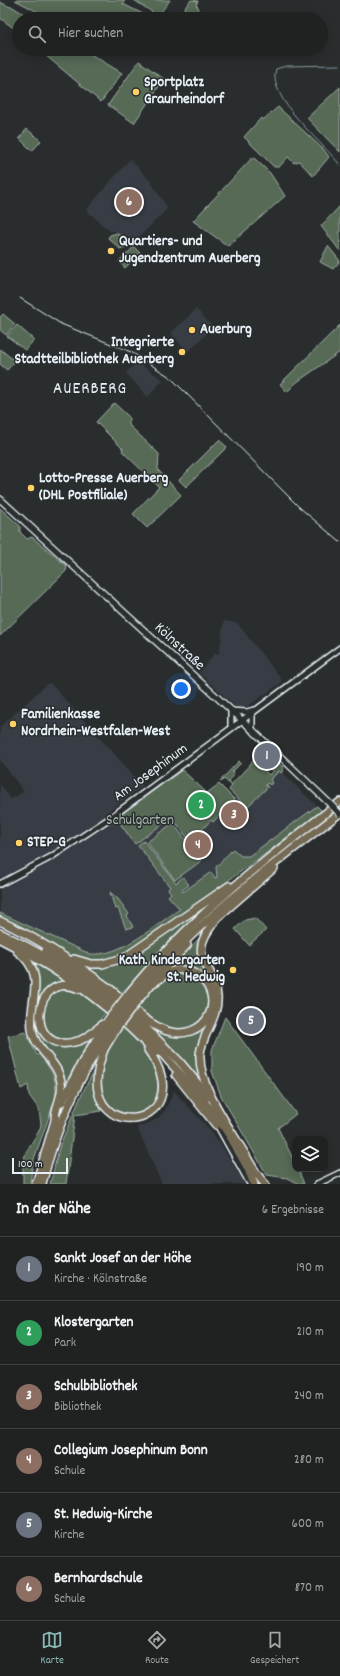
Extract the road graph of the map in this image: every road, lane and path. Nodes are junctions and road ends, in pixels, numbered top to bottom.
1 (0, 498) edge
2 (340, 648) edge
3 (231, 711) junction
4 (254, 711) junction
5 (242, 720) junction
6 (231, 727) junction
7 (252, 730) junction
8 (340, 802) edge
9 (340, 813) edge
10 (321, 827) junction
11 (260, 865) junction
12 (0, 884) edge
13 (0, 921) edge
14 (215, 921) junction
15 (0, 927) edge
16 (0, 933) edge
17 (0, 941) edge
18 (62, 954) junction
19 (153, 983) junction
20 (90, 996) junction
21 (134, 996) junction
22 (113, 1024) junction
23 (134, 1033) junction
24 (105, 1047) junction
25 (217, 1107) junction
26 (55, 1121) junction
27 (219, 1128) junction
28 (57, 1132) junction
29 (231, 1141) junction
30 (340, 1173) edge
31 (36, 1184) edge
32 (42, 1184) edge
33 (250, 1184) edge
34 (254, 1184) edge
35 (265, 1184) edge
36 (317, 1184) edge

1 - 3 main road, Kölnstraße
2 - 4 street, Am Josephinum
3 - 4 street
3 - 5 main road, Kölnstraße
3 - 6 street
4 - 5 street, Am Josephinum
4 - 7 street
5 - 6 street, Am Josephinum
5 - 7 main road, Kölnstraße
6 - 12 street, Am Josephinum
7 - 9 main road, Kölnstraße, bridge
8 - 11 highway
9 - 10 highway
10 - 14 highway
10 - 21 highway
11 - 18 highway
11 - 21 highway
13 - 18 highway
14 - 19 highway
14 - 25 highway
15 - 25 highway
16 - 29 highway
17 - 20 highway
17 - 26 highway
18 - 19 highway
19 - 21 highway
20 - 22 highway
20 - 23 highway
21 - 22 highway, bridge
21 - 22 highway, bridge
22 - 24 highway
22 - 26 highway
22 - 28 highway
23 - 24 highway
23 - 27 highway
24 - 28 highway
25 - 35 highway
26 - 31 highway
27 - 29 highway
27 - 33 street
28 - 32 highway
29 - 34 highway
30 - 36 street

